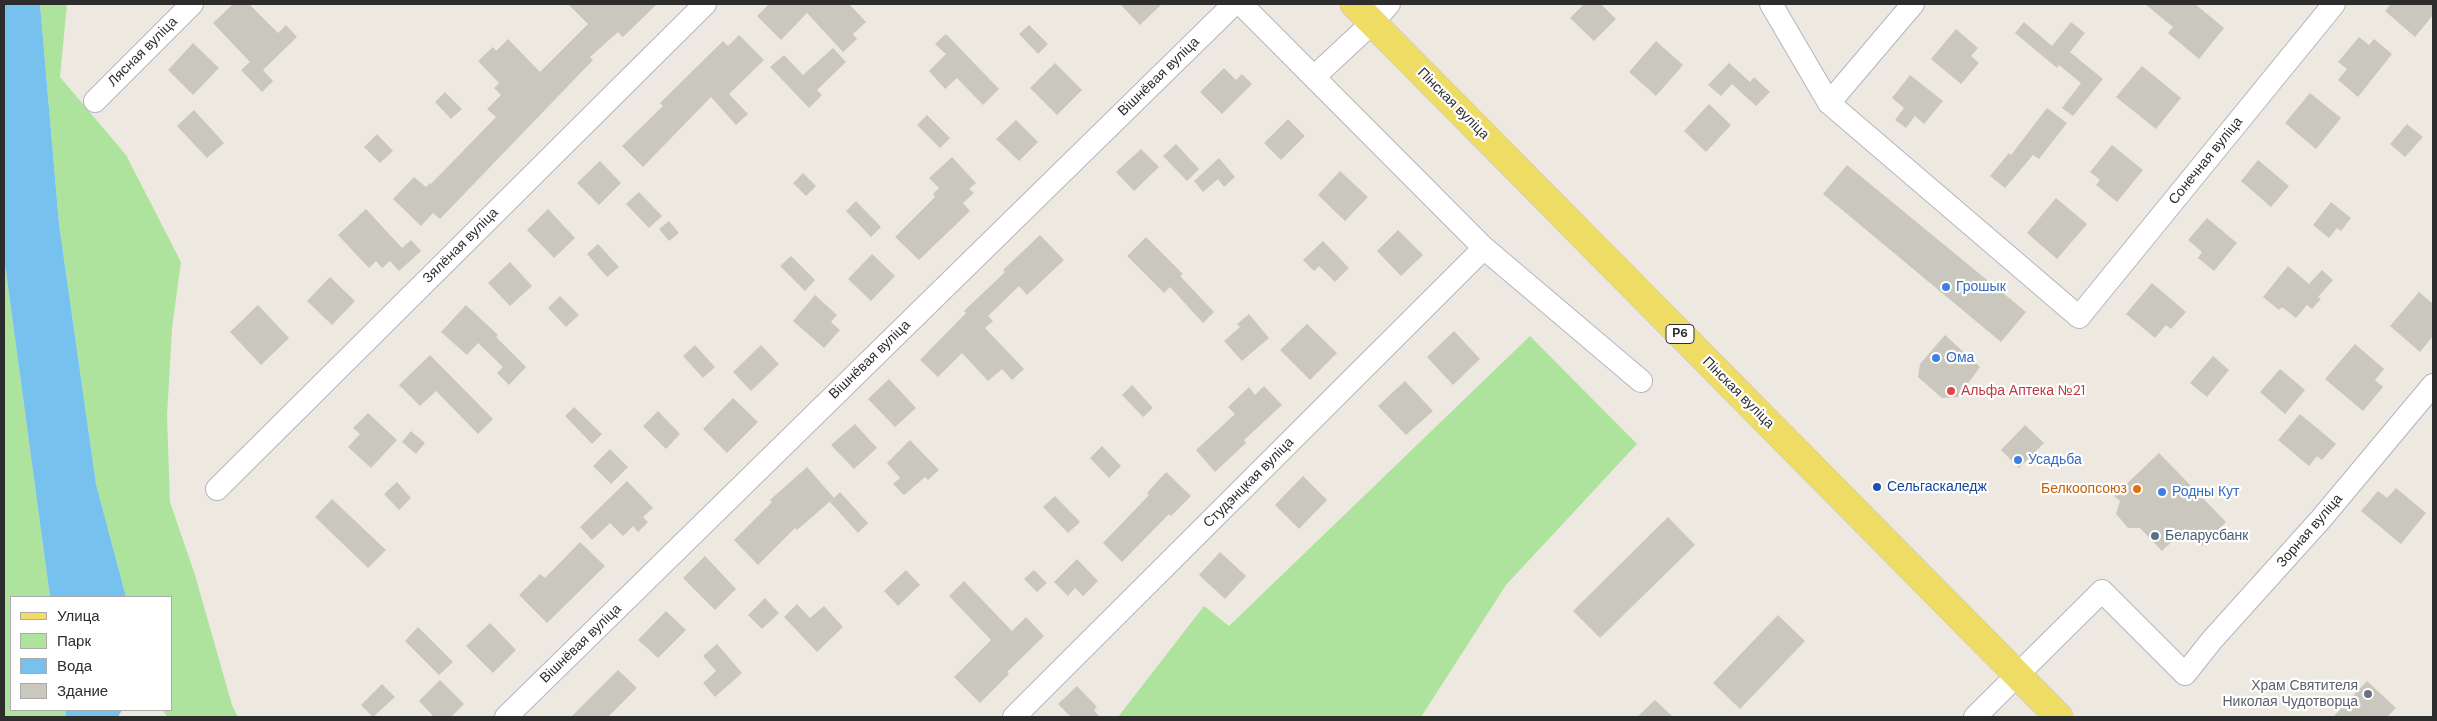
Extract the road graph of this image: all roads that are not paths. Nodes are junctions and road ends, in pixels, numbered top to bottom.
1 (192, 4) edge
2 (704, 4) edge
3 (1234, 4) edge
4 (1241, 4) edge
5 (1771, 4) edge
6 (1913, 4) edge
7 (2334, 4) edge
8 (1372, 10) edge
9 (1314, 77) junction
10 (95, 100) dead end
11 (1829, 103) junction
12 (1484, 248) junction
13 (1641, 381) dead end
14 (2433, 385) edge
15 (217, 489) dead end
16 (2018, 676) junction
17 (506, 717) edge
18 (1014, 717) edge
19 (1975, 717) edge
20 (2059, 717) edge

1 - 10 street, Лясная вуліца
2 - 15 street, Зялёная вуліца
3 - 17 street, Вішнёвая вуліца
4 - 9 street
5 - 11 street
6 - 11 street
7 - 11 street, Сонечная вуліца
8 - 9 street
8 - 16 main road, Пінская вуліца / Р6
9 - 12 street
12 - 13 street
12 - 18 street, Студэнцкая вуліца
14 - 16 street, Зорная вуліца
16 - 19 street
16 - 20 main road, Пінская вуліца / Р6

